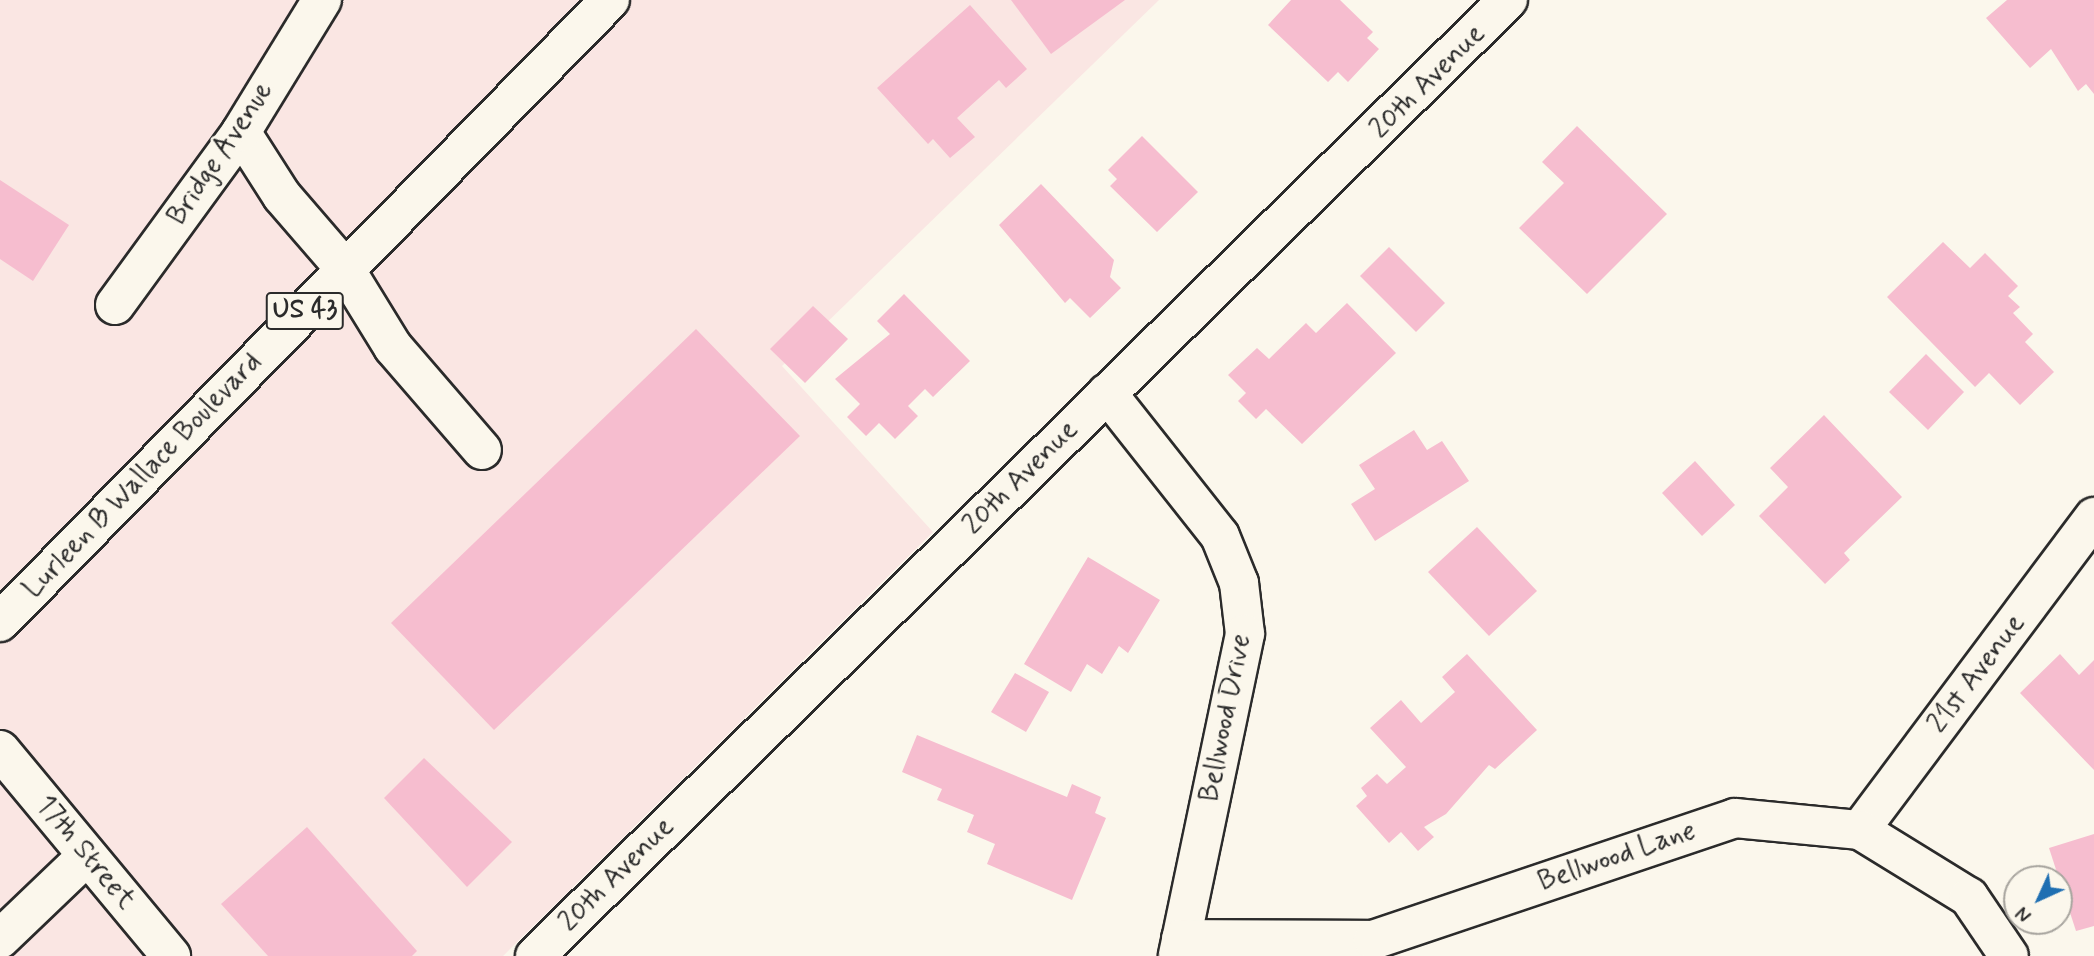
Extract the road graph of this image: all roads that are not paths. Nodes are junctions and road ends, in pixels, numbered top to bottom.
1 (610, 0) edge
2 (1508, 0) edge
3 (304, 6) edge
4 (241, 132) junction
5 (345, 269) junction
6 (115, 305) dead end
7 (1108, 393) junction
8 (482, 450) dead end
9 (2094, 517) edge
10 (0, 622) edge
11 (0, 750) edge
12 (1860, 830) junction
13 (87, 856) junction
14 (0, 939) edge
15 (1179, 947) edge
16 (171, 956) edge
17 (535, 956) edge
18 (2009, 956) edge

1 - 5 main road, Lurleen B Wallace Boulevard / US 43
2 - 7 main road, 20th Avenue
3 - 4 main road, Bridge Avenue
4 - 5 main road
4 - 6 main road, Bridge Avenue
5 - 8 main road
5 - 10 main road, Lurleen B Wallace Boulevard / US 43
7 - 15 main road, Bellwood Drive
7 - 17 main road, 20th Avenue
9 - 12 main road, 21st Avenue
11 - 13 main road, 17th Street
12 - 15 main road, Bellwood Lane
12 - 18 main road, Bellwood Lane
13 - 14 main road
13 - 16 main road, 17th Street

